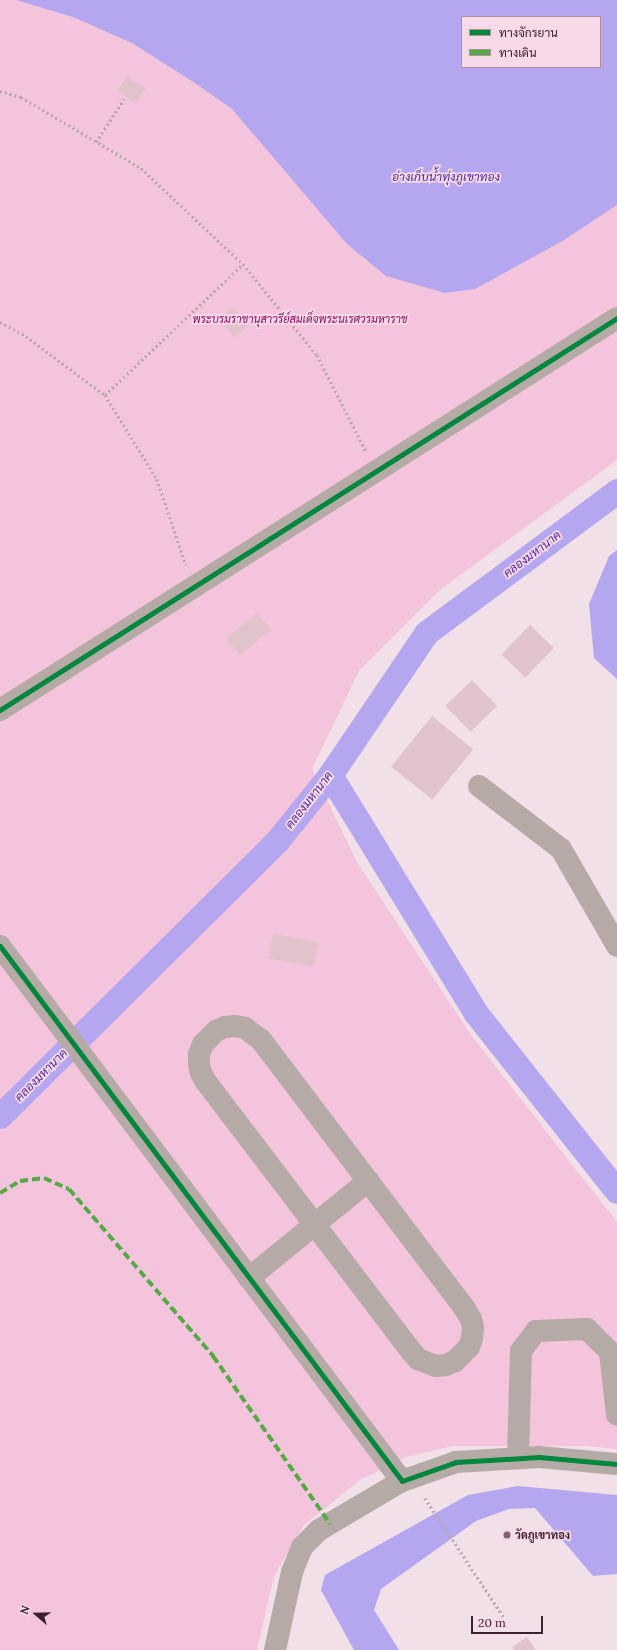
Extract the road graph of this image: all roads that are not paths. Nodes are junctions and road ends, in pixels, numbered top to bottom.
1 (617, 318) edge
2 (0, 710) edge
3 (479, 786) dead end
4 (0, 946) edge
5 (617, 946) edge
6 (368, 1181) junction
7 (315, 1225) junction
8 (249, 1278) junction
9 (617, 1415) edge
10 (518, 1458) junction
11 (617, 1464) edge
12 (402, 1481) junction
13 (275, 1650) edge

1 - 2 street
3 - 5 street
4 - 8 street
6 - 7 street
6 - 7 street
6 - 7 street
7 - 8 street
8 - 12 street
9 - 10 street
10 - 11 street
10 - 12 street
12 - 13 street

